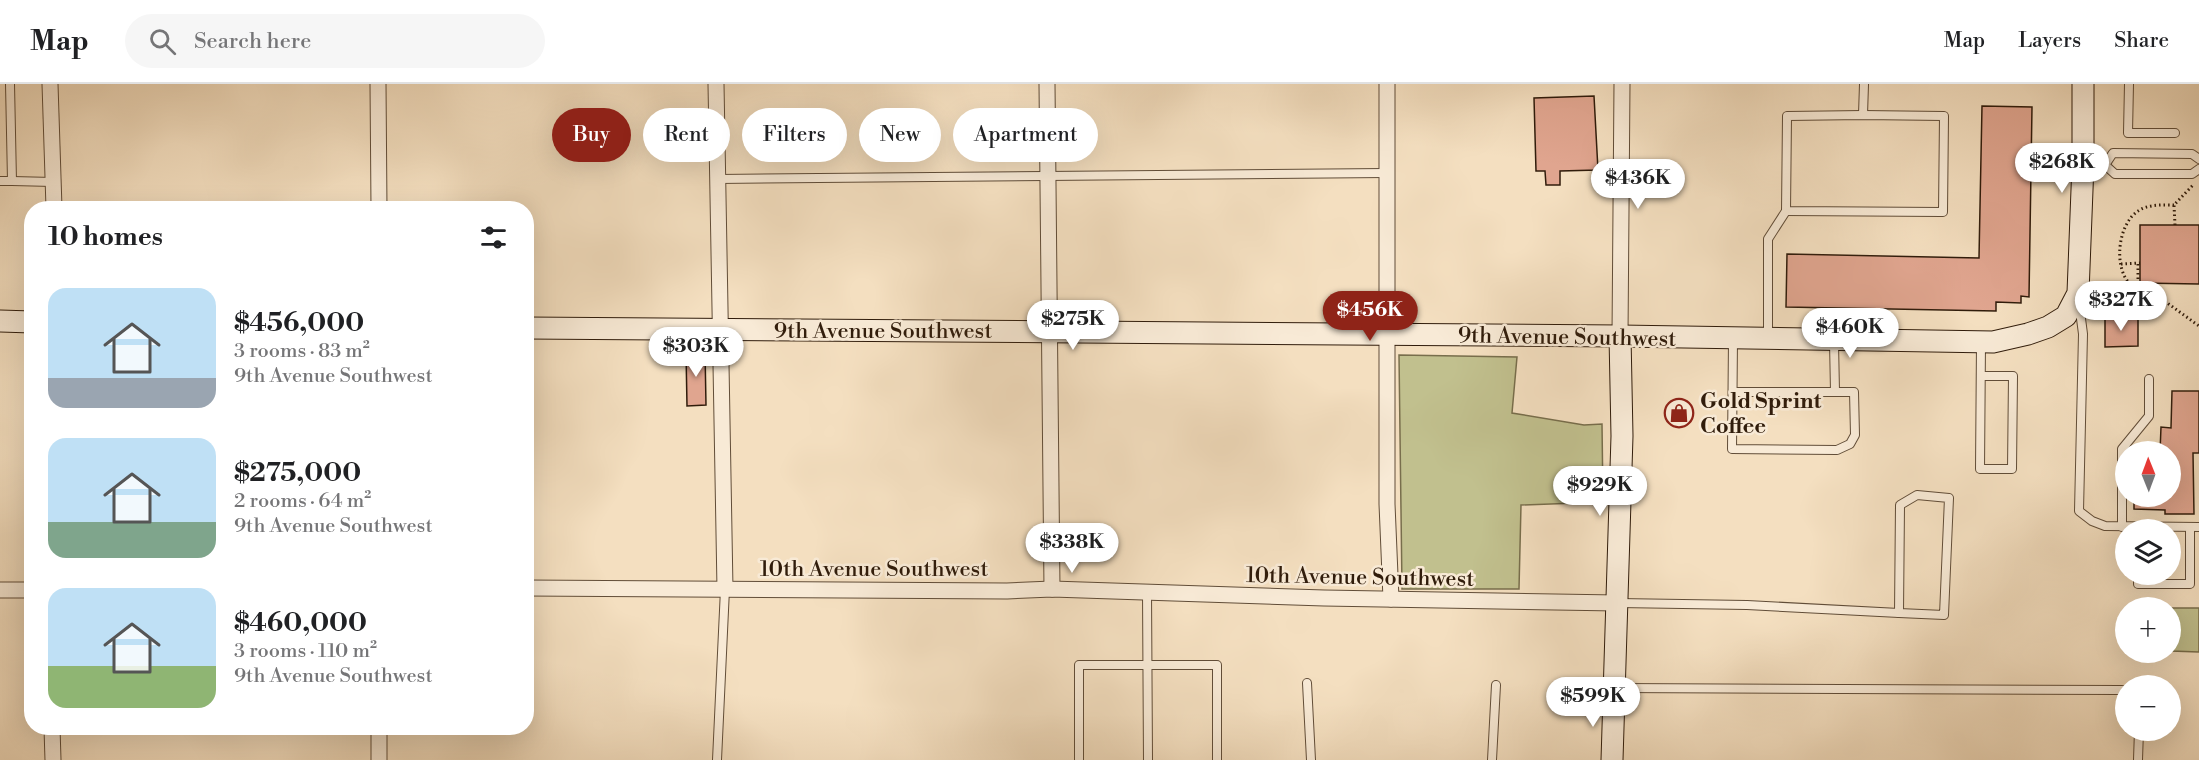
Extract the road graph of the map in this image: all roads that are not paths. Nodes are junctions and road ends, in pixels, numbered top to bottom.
1 (10, 84) edge
2 (50, 84) edge
3 (378, 84) edge
4 (717, 84) edge
5 (1047, 84) edge
6 (1387, 84) edge
7 (1622, 84) edge
8 (1864, 84) edge
9 (2084, 84) edge
10 (2129, 84) edge
11 (1863, 115) junction
12 (2175, 133) dead end
13 (2199, 159) edge
14 (2083, 164) junction
15 (2105, 165) junction
16 (2199, 169) edge
17 (1386, 173) junction
18 (1049, 176) junction
19 (718, 179) junction
20 (0, 181) edge
21 (12, 181) junction
22 (53, 182) junction
23 (54, 201) edge
24 (379, 201) edge
25 (1786, 211) junction
26 (2078, 293) junction
27 (0, 321) edge
28 (24, 322) edge
29 (534, 328) edge
30 (721, 329) junction
31 (1051, 331) junction
32 (1387, 334) junction
33 (1620, 336) junction
34 (1733, 338) junction
35 (1768, 338) junction
36 (1834, 339) junction
37 (1981, 341) junction
38 (1981, 376) junction
39 (2149, 379) dead end
40 (1733, 392) junction
41 (1835, 392) junction
42 (2122, 519) edge
43 (2115, 527) edge
44 (2181, 527) edge
45 (2190, 527) junction
46 (2199, 527) edge
47 (2195, 584) edge
48 (534, 588) edge
49 (725, 589) junction
50 (0, 590) edge
51 (24, 590) edge
52 (1052, 590) junction
53 (1147, 592) junction
54 (1391, 599) junction
55 (1617, 603) junction
56 (1899, 613) junction
57 (1148, 665) junction
58 (1307, 683) dead end
59 (1496, 685) dead end
60 (1614, 688) junction
61 (2115, 690) edge
62 (52, 735) edge
63 (378, 735) edge
64 (2139, 741) edge
65 (52, 760) edge
66 (379, 760) edge
67 (717, 760) edge
68 (1079, 760) edge
69 (1148, 760) edge
70 (1217, 760) edge
71 (1311, 760) edge
72 (1492, 760) edge
73 (1612, 760) edge
74 (2138, 760) edge

1 - 21 lane
2 - 22 street
3 - 24 street
4 - 19 street
5 - 18 street
6 - 17 street
7 - 33 street
8 - 11 lane
9 - 14 street
10 - 12 lane
11 - 25 lane
11 - 25 lane
13 - 15 lane
14 - 15 lane
14 - 26 street
15 - 16 lane
17 - 18 lane
17 - 32 street
18 - 19 lane
18 - 31 street
19 - 30 street
20 - 21 lane
21 - 22 lane
22 - 23 street
25 - 35 lane
26 - 37 street, 9th Avenue Southwest
26 - 43 lane
27 - 28 street
29 - 30 street, 9th Avenue Southwest
30 - 31 street, 9th Avenue Southwest
30 - 49 street
31 - 32 street, 9th Avenue Southwest
31 - 52 street
32 - 33 street, 9th Avenue Southwest
32 - 54 street
33 - 34 street, 9th Avenue Southwest
33 - 55 street
34 - 35 street, 9th Avenue Southwest
34 - 40 lane
35 - 36 street, 9th Avenue Southwest
36 - 37 street, 9th Avenue Southwest
36 - 41 lane
37 - 38 lane
38 - 38 lane
39 - 42 lane
40 - 41 lane
40 - 41 lane
44 - 45 lane
45 - 46 lane
45 - 47 lane
48 - 49 street, 10th Avenue Southwest
49 - 52 street, 10th Avenue Southwest
49 - 67 lane
50 - 51 street
52 - 53 street, 10th Avenue Southwest
53 - 54 street, 10th Avenue Southwest
53 - 57 lane
54 - 55 street, 10th Avenue Southwest
55 - 56 lane
55 - 60 street
56 - 56 lane
57 - 68 lane
57 - 69 lane
57 - 70 lane
58 - 71 lane
59 - 72 lane
60 - 61 lane
60 - 73 street
62 - 65 street
63 - 66 street
64 - 74 lane

